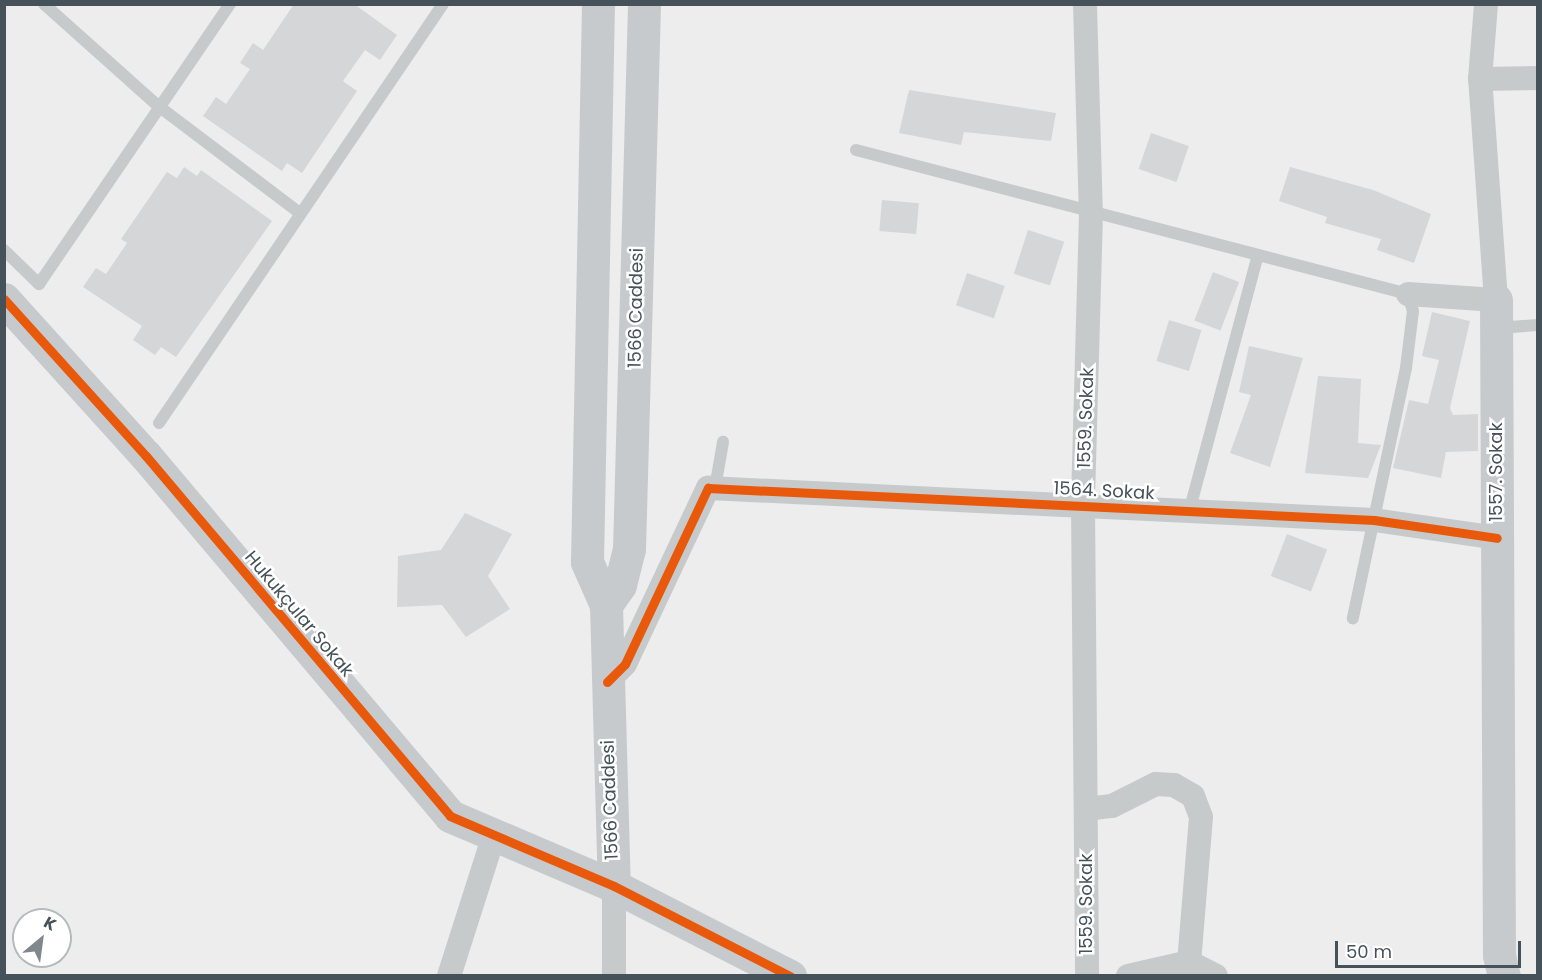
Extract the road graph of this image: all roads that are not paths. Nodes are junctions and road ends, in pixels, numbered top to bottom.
1 (44, 4) edge
2 (230, 4) edge
3 (443, 4) edge
4 (598, 4) edge
5 (644, 4) edge
6 (1085, 4) edge
7 (1486, 4) edge
8 (1538, 78) edge
9 (1480, 79) junction
10 (157, 105) junction
11 (856, 150) dead end
12 (300, 213) junction
13 (1092, 213) junction
14 (4, 250) edge
15 (1257, 258) junction
16 (1408, 294) junction
17 (4, 299) edge
18 (1496, 314) junction
19 (1538, 325) edge
20 (159, 423) dead end
21 (723, 442) dead end
22 (711, 488) junction
23 (1083, 506) junction
24 (1189, 512) junction
25 (1374, 520) junction
26 (1497, 538) junction
27 (606, 605) junction
28 (1353, 618) dead end
29 (607, 682) junction
30 (1086, 809) junction
31 (493, 838) junction
32 (614, 886) junction
33 (1189, 962) junction
34 (1497, 969) edge
35 (449, 975) edge
36 (614, 975) edge
37 (790, 975) edge
38 (1087, 975) edge
39 (1128, 975) edge
40 (1216, 975) edge

1 - 10 lane
2 - 10 lane
3 - 12 lane
4 - 27 street, 1566 Caddesi
5 - 27 street, 1566 Caddesi
6 - 13 street, 1559. Sokak
7 - 9 street, 1557. Sokak
8 - 9 street
9 - 18 street, 1557. Sokak
10 - 12 lane
10 - 14 lane
11 - 13 lane
12 - 20 lane
13 - 15 lane
13 - 23 street, 1559. Sokak
15 - 16 lane
15 - 24 lane
16 - 18 street
16 - 25 lane
17 - 31 street, Hukukçular Sokak
18 - 19 lane
18 - 26 street, 1557. Sokak
21 - 22 lane
22 - 23 street, 1564. Sokak
22 - 29 street
23 - 24 street, 1564. Sokak
23 - 30 street, 1559. Sokak
24 - 25 street, 1564. Sokak
25 - 26 street, 1564. Sokak
25 - 28 lane
26 - 34 street, 1557. Sokak
27 - 29 street, 1566 Caddesi
29 - 32 street, 1566 Caddesi
30 - 33 street
30 - 38 street, 1559. Sokak
31 - 32 street, Hukukçular Sokak
31 - 35 street
32 - 36 street
32 - 37 street, Hukukçular Sokak
33 - 39 street
33 - 40 street

